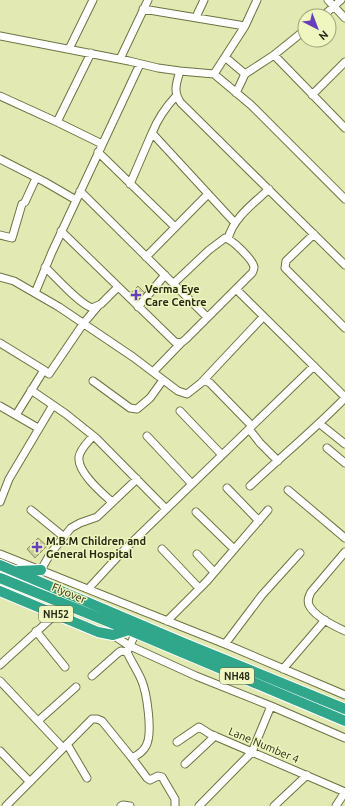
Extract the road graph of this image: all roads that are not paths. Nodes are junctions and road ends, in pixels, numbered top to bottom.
1 (93, 0) edge
2 (148, 0) edge
3 (204, 0) edge
4 (258, 0) edge
5 (328, 0) edge
6 (341, 0) edge
7 (335, 7) junction
8 (143, 9) junction
9 (196, 17) junction
10 (345, 18) edge
11 (245, 26) junction
12 (0, 36) edge
13 (297, 36) edge
14 (68, 49) junction
15 (91, 53) junction
16 (274, 55) junction
17 (225, 57) junction
18 (120, 59) junction
19 (345, 62) edge
20 (140, 64) junction
21 (180, 71) junction
22 (214, 74) junction
23 (245, 74) junction
24 (236, 93) junction
25 (312, 95) junction
26 (0, 96) edge
27 (176, 96) junction
28 (57, 122) junction
29 (344, 125) edge
30 (152, 133) junction
31 (102, 144) junction
32 (98, 152) junction
33 (0, 159) edge
34 (36, 178) junction
35 (130, 184) junction
36 (269, 189) junction
37 (80, 191) junction
38 (208, 194) junction
39 (345, 199) edge
40 (76, 200) junction
41 (235, 223) junction
42 (174, 227) junction
43 (61, 231) junction
44 (314, 234) junction
45 (0, 235) edge
46 (228, 239) junction
47 (146, 257) junction
48 (345, 265) edge
49 (45, 267) junction
50 (165, 275) junction
51 (0, 277) edge
52 (174, 283) junction
53 (118, 287) junction
54 (236, 290) junction
55 (35, 293) junction
56 (98, 306) junction
57 (138, 307) junction
58 (207, 317) junction
59 (264, 317) junction
60 (83, 324) junction
61 (345, 328) edge
62 (181, 342) junction
63 (0, 343) edge
64 (314, 366) junction
65 (44, 370) junction
66 (153, 372) junction
67 (163, 380) junction
68 (204, 380) junction
69 (93, 381) dead end
70 (32, 390) junction
71 (345, 398) edge
72 (53, 404) junction
73 (0, 407) edge
74 (180, 411) dead end
75 (16, 415) junction
76 (320, 424) junction
77 (250, 427) junction
78 (38, 428) junction
79 (93, 436) junction
80 (147, 436) dead end
81 (345, 444) edge
82 (327, 448) dead end
83 (222, 455) junction
84 (278, 461) junction
85 (344, 462) edge
86 (137, 479) junction
87 (192, 484) junction
88 (250, 486) dead end
89 (227, 488) dead end
90 (288, 490) dead end
91 (1, 498) edge
92 (112, 502) junction
93 (166, 509) junction
94 (31, 510) dead end
95 (268, 510) dead end
96 (196, 512) dead end
97 (258, 521) junction
98 (64, 537) junction
99 (345, 538) edge
100 (162, 549) dead end
101 (234, 549) junction
102 (300, 552) dead end
103 (345, 552) edge
104 (0, 554) edge
105 (197, 554) dead end
106 (0, 565) edge
107 (41, 570) junction
108 (14, 571) junction
109 (214, 572) junction
110 (0, 578) edge
111 (88, 588) junction
112 (199, 588) junction
113 (0, 591) edge
114 (56, 614) junction
115 (325, 620) junction
116 (167, 621) junction
117 (36, 630) junction
118 (132, 631) junction
119 (345, 631) edge
120 (113, 635) junction
121 (225, 644) junction
122 (128, 649) junction
123 (0, 665) edge
124 (65, 667) dead end
125 (283, 669) junction
126 (92, 676) dead end
127 (0, 680) edge
128 (76, 687) dead end
129 (345, 695) edge
130 (271, 706) junction
131 (345, 708) edge
132 (38, 721) junction
133 (345, 721) edge
134 (215, 736) junction
135 (345, 738) edge
136 (177, 742) dead end
137 (65, 746) junction
138 (0, 751) edge
139 (252, 752) junction
140 (132, 758) junction
141 (186, 764) dead end
142 (306, 775) junction
143 (87, 778) dead end
144 (30, 782) junction
145 (345, 792) edge
146 (6, 806) edge
147 (121, 806) edge
148 (130, 806) edge
149 (175, 806) edge
150 (200, 806) edge
151 (274, 806) edge
152 (336, 806) edge

1 - 14 street
2 - 8 street
3 - 9 street
4 - 11 street
5 - 7 street
6 - 7 street
7 - 10 street
8 - 9 street
8 - 18 street
9 - 11 street
11 - 17 street
12 - 14 street
13 - 16 street
14 - 15 street
15 - 18 street
15 - 28 street
16 - 23 street
16 - 25 street
17 - 22 street
17 - 23 street
18 - 20 street
19 - 25 street
20 - 21 street
20 - 31 street
21 - 22 street
21 - 27 street
22 - 24 street
23 - 24 street
24 - 39 street
25 - 29 street
26 - 28 street
27 - 30 street
27 - 36 street
28 - 31 street
30 - 35 street
30 - 38 street
31 - 32 street
32 - 35 street
32 - 37 street
33 - 34 street
34 - 40 street
34 - 45 street
35 - 42 street
36 - 41 street
36 - 44 street
37 - 40 street
37 - 47 street
38 - 41 street
38 - 42 street
40 - 43 street
41 - 46 street
42 - 47 street
43 - 49 street
43 - 53 street
44 - 48 street
44 - 61 street
46 - 52 street
46 - 54 street
47 - 50 street
49 - 55 street
49 - 56 street
50 - 52 street
50 - 57 street
51 - 55 street
52 - 58 street
53 - 56 street
53 - 57 street
54 - 58 street
54 - 59 street
55 - 60 street
56 - 60 street
57 - 62 street
58 - 62 street
59 - 64 street
59 - 68 street
60 - 65 street
60 - 66 street
62 - 66 street
63 - 65 street
64 - 71 street
64 - 77 street
65 - 70 street
66 - 67 street
67 - 68 street
67 - 69 street
68 - 77 street
70 - 72 street
70 - 75 street
71 - 76 street
72 - 78 street
72 - 79 street
73 - 75 street
74 - 83 street
75 - 78 street
76 - 81 street
76 - 84 street
77 - 83 street
77 - 84 street
78 - 91 street
79 - 86 street
79 - 92 street
80 - 87 street
82 - 85 street
83 - 87 street
84 - 88 street
86 - 92 street
86 - 93 street
87 - 93 street
89 - 97 street
90 - 99 street
92 - 98 street
93 - 111 street
94 - 98 street
95 - 97 street
96 - 101 street
97 - 101 street
98 - 107 street
100 - 112 street
101 - 109 street
102 - 121 street
103 - 115 street
104 - 107 street
105 - 109 street
106 - 108 highway, NH48
107 - 108 highway
107 - 111 street
108 - 131 highway, NH48
109 - 112 street
110 - 118 highway, Flyover / NH48
111 - 116 street
112 - 116 street
113 - 114 highway, NH52
114 - 117 street
114 - 120 highway, NH52
115 - 119 street
115 - 125 street
116 - 121 street
117 - 123 street
117 - 124 street
118 - 120 highway
118 - 122 street
118 - 133 highway, NH48
120 - 122 street
121 - 125 street
122 - 126 street
122 - 130 street
122 - 140 street
125 - 129 street
127 - 132 street
128 - 132 street
130 - 135 street
130 - 139 street
132 - 137 street
134 - 136 street, Lane Number 4
134 - 139 street, Lane Number 4
134 - 141 street
137 - 140 street
137 - 143 street
137 - 144 street
138 - 144 street
139 - 142 street, Lane Number 4
139 - 150 street
140 - 149 street
142 - 145 street, Lane Number 4
142 - 151 street
144 - 146 street
145 - 152 street
147 - 148 street

